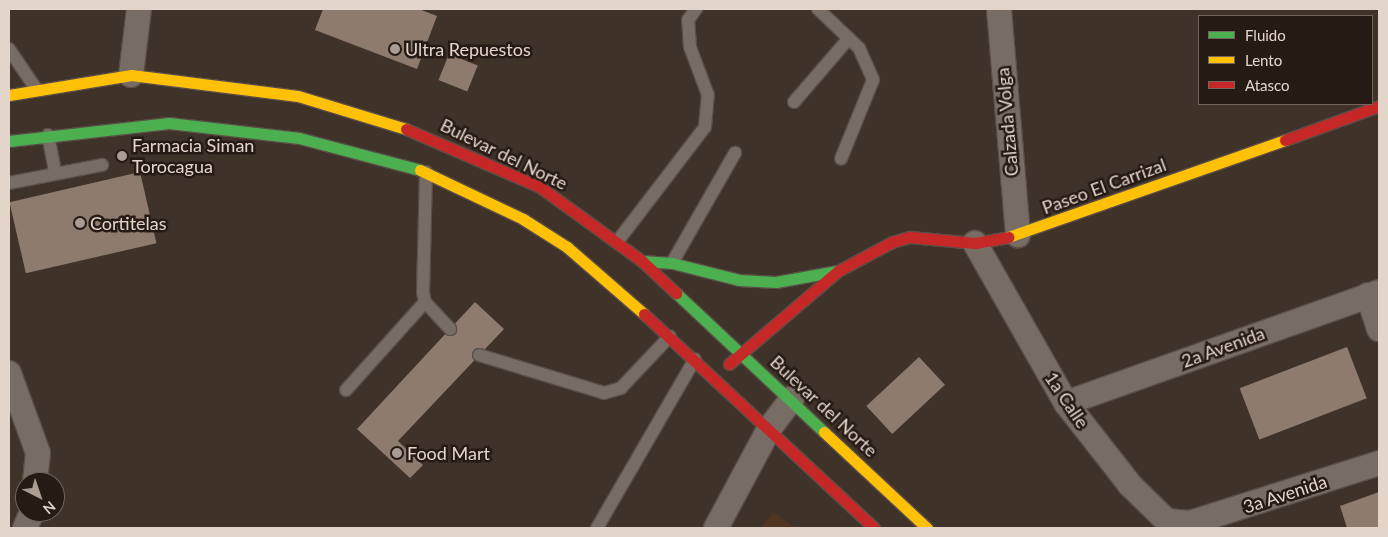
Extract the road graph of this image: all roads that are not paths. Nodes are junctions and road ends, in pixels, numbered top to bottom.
1 (139, 9) edge
2 (696, 9) edge
3 (818, 9) edge
4 (999, 9) edge
5 (849, 38) junction
6 (9, 49) edge
7 (131, 75) junction
8 (37, 90) junction
9 (9, 95) edge
10 (794, 102) dead end
11 (1379, 106) edge
12 (48, 133) junction
13 (9, 141) edge
14 (735, 153) dead end
15 (841, 160) dead end
16 (102, 165) dead end
17 (55, 172) junction
18 (426, 172) junction
19 (9, 183) edge
20 (1018, 235) junction
21 (617, 242) junction
22 (975, 244) junction
23 (642, 260) junction
24 (672, 263) junction
25 (838, 271) junction
26 (1374, 294) edge
27 (426, 302) junction
28 (450, 328) dead end
29 (1379, 329) edge
30 (670, 336) junction
31 (742, 352) junction
32 (479, 355) dead end
33 (696, 358) junction
34 (9, 373) edge
35 (716, 377) junction
36 (346, 390) dead end
37 (792, 399) junction
38 (1066, 403) junction
39 (769, 429) junction
40 (1379, 463) edge
41 (36, 472) edge
42 (1190, 523) joint
43 (597, 528) edge
44 (716, 528) edge
45 (874, 528) edge
46 (927, 528) edge

1 - 7 street
2 - 21 lane
3 - 5 lane
4 - 20 street, Calzada Volga
5 - 10 lane
5 - 15 lane
6 - 8 lane
7 - 8 main road, Bulevar del Norte
7 - 21 main road, Bulevar del Norte
8 - 9 main road, Bulevar del Norte
11 - 20 main road, Paseo El Carrizal
12 - 13 main road
12 - 17 lane
12 - 18 main road
14 - 24 lane
16 - 17 lane
17 - 19 lane
18 - 27 lane
18 - 30 main road
20 - 22 main road, Paseo El Carrizal
21 - 23 main road, Bulevar del Norte
22 - 25 main road, Paseo El Carrizal
22 - 38 street, 1a Calle
23 - 24 main road, Paseo El Carrizal
23 - 31 main road, Bulevar del Norte
24 - 25 main road, Paseo El Carrizal
25 - 31 main road, Paseo El Carrizal
26 - 29 street
26 - 38 street, 2a Avenida
27 - 28 lane
27 - 36 lane
30 - 32 lane
30 - 33 main road
31 - 35 main road, Paseo El Carrizal
31 - 37 main road, Bulevar del Norte
33 - 35 main road
33 - 43 lane
34 - 41 street
35 - 39 main road
37 - 39 street
37 - 46 main road, Bulevar del Norte
38 - 42 street, 1a Calle
39 - 44 street
39 - 45 main road
40 - 42 street, 3a Avenida

